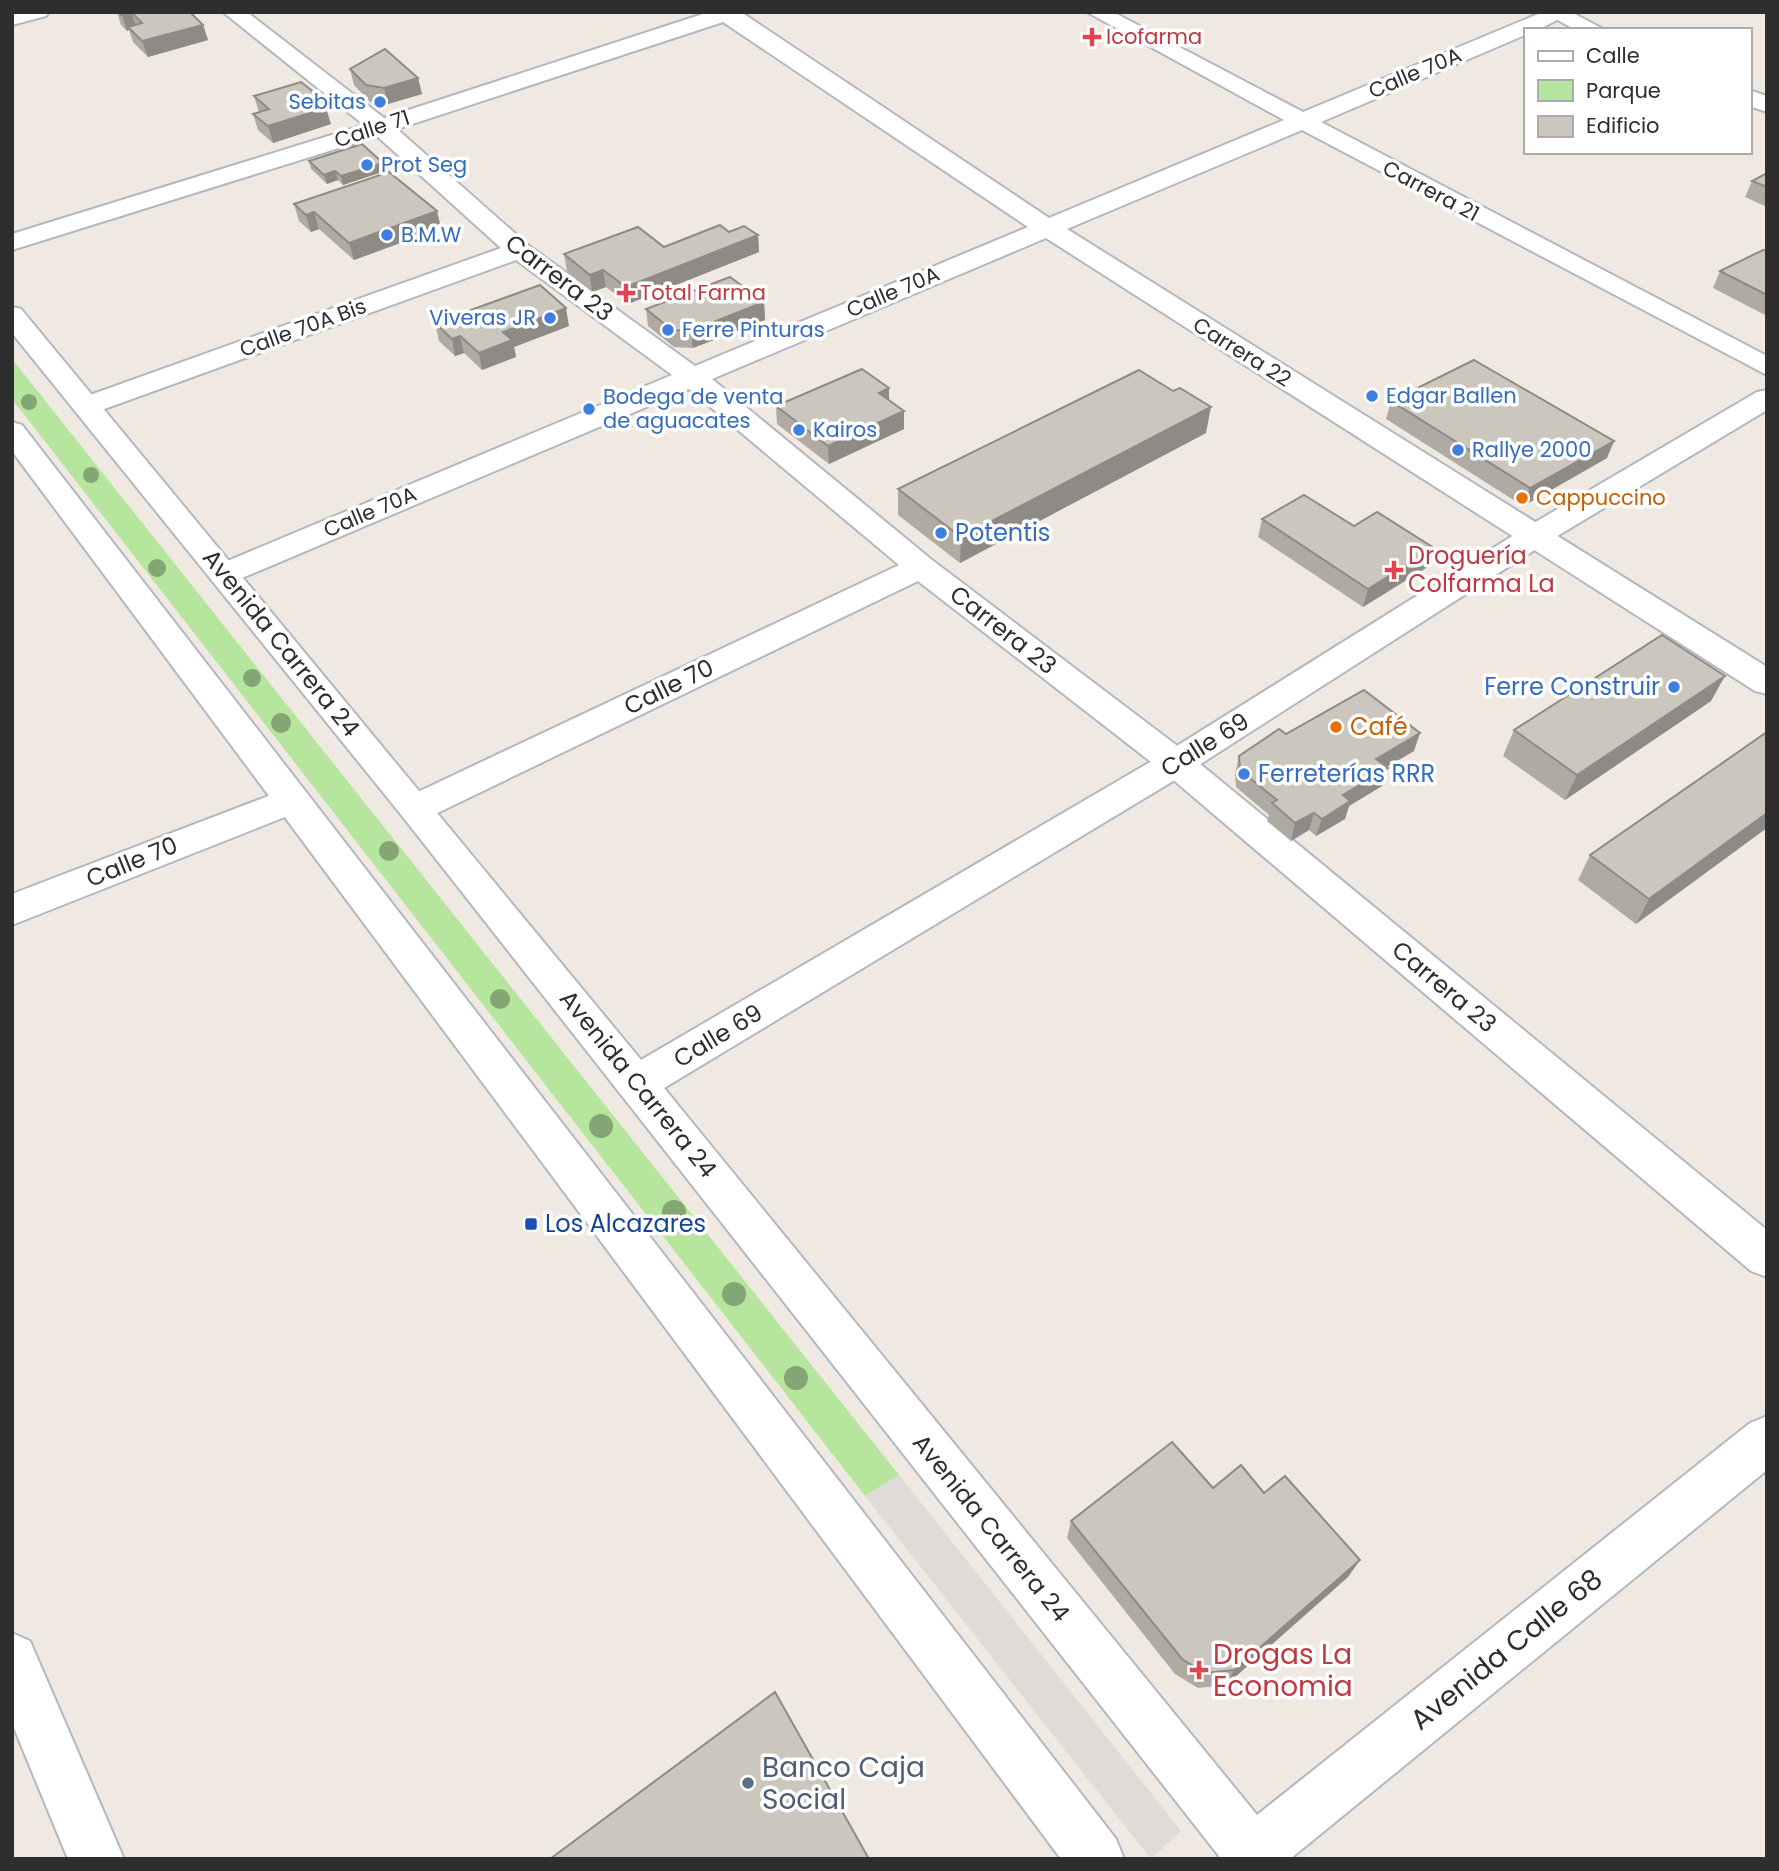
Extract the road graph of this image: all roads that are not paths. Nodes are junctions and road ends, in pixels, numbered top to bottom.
1 (39, 12) edge
2 (233, 12) edge
3 (1097, 12) edge
4 (727, 13) edge
5 (1557, 13) edge
6 (12, 19) edge
7 (1590, 28) edge
8 (1751, 98) edge
9 (1767, 105) edge
10 (1299, 121) junction
11 (382, 127) junction
12 (1047, 228) junction
13 (12, 242) edge
14 (519, 250) junction
15 (12, 315) edge
16 (1767, 367) edge
17 (692, 377) junction
18 (1767, 398) edge
19 (86, 406) junction
20 (12, 431) edge
21 (1533, 537) junction
22 (921, 567) junction
23 (224, 574) junction
24 (1767, 683) edge
25 (1176, 763) junction
26 (292, 800) junction
27 (416, 808) junction
28 (12, 910) edge
29 (637, 1083) junction
30 (1767, 1257) edge
31 (1767, 1440) edge
32 (12, 1659) edge
33 (1252, 1857) edge
34 (96, 1859) edge
35 (1096, 1859) edge

1 - 6 street
2 - 11 street, Carrera 23
3 - 10 street, Carrera 21
4 - 11 street, Calle 71
4 - 12 street, Carrera 22
5 - 7 street
5 - 10 street, Calle 70A
8 - 9 street
10 - 12 street, Calle 70A
10 - 16 street, Carrera 21
11 - 13 street, Calle 71
11 - 14 street, Carrera 23
12 - 17 street, Calle 70A
12 - 21 street, Carrera 22
14 - 17 street, Carrera 23
14 - 19 street, Calle 70A Bis
15 - 19 street, Avenida Carrera 24
17 - 22 street, Carrera 23
17 - 23 street, Calle 70A
18 - 21 street, Calle 69
19 - 23 street, Avenida Carrera 24
20 - 26 street
21 - 24 street, Carrera 22
21 - 25 street, Calle 69
22 - 25 street, Carrera 23
22 - 27 street, Calle 70
23 - 27 street, Avenida Carrera 24
25 - 29 street, Calle 69
25 - 30 street, Carrera 23
26 - 28 street, Calle 70
26 - 35 street
27 - 29 street, Avenida Carrera 24
29 - 33 street, Avenida Carrera 24
31 - 33 street, Avenida Calle 68
32 - 34 street

